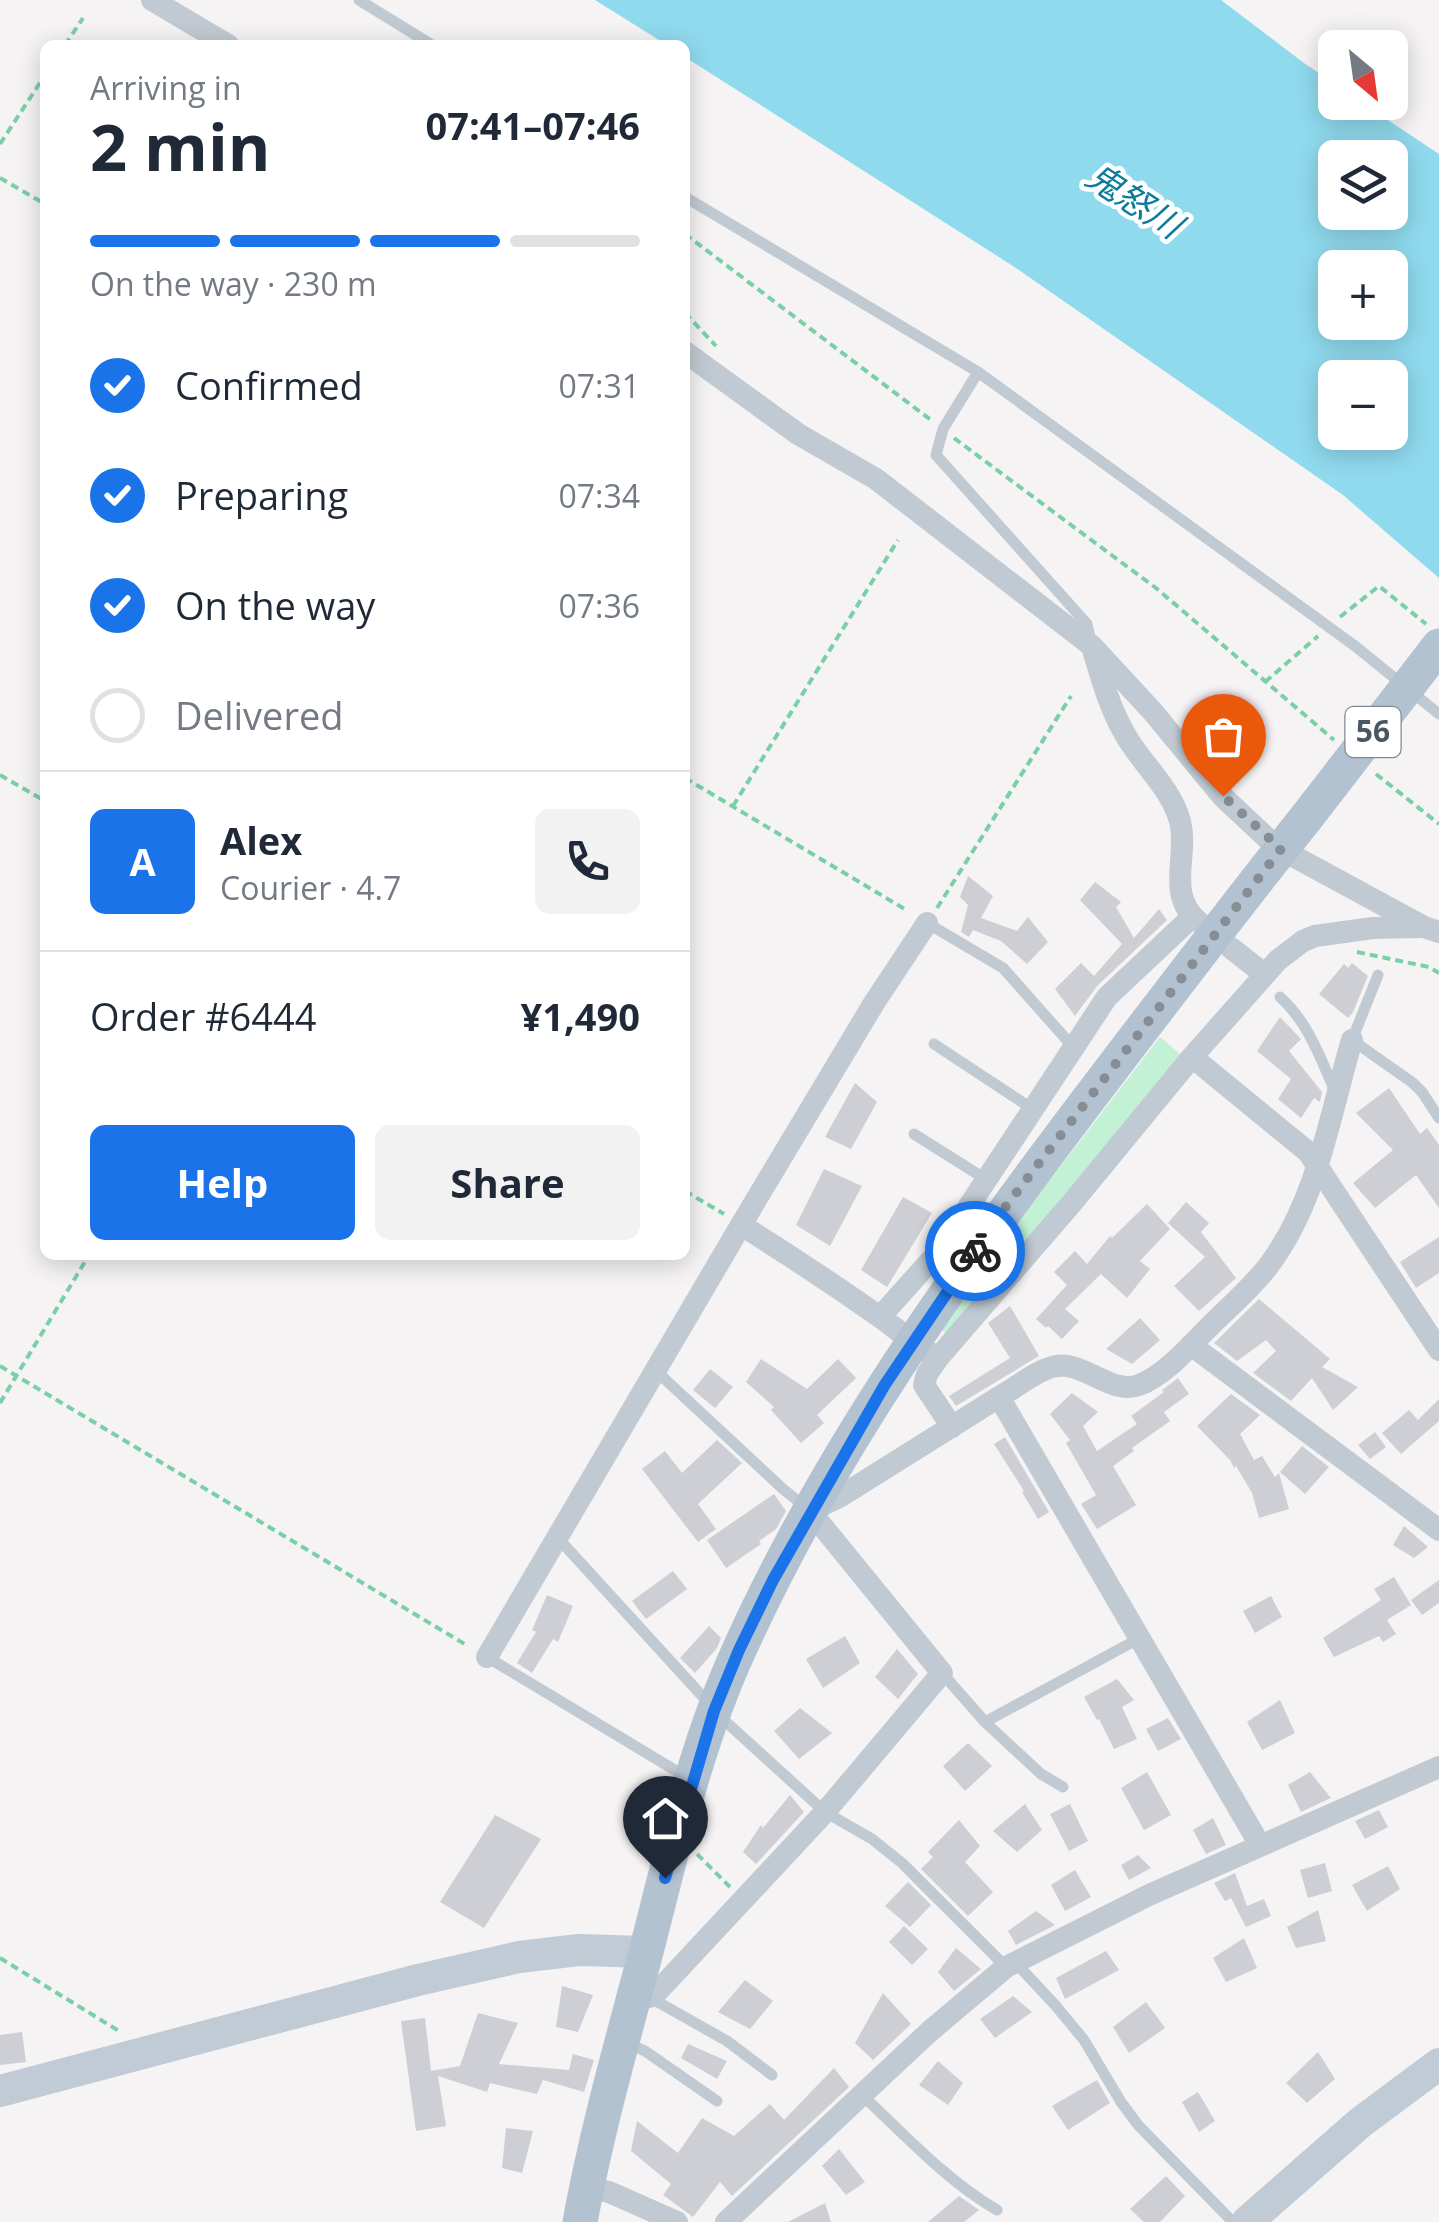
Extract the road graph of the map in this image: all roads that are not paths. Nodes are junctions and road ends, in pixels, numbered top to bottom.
1 (152, 0) edge
2 (359, 0) edge
3 (220, 40) edge
4 (424, 40) edge
5 (690, 199) edge
6 (690, 356) edge
7 (978, 372) junction
8 (1092, 646) junction
9 (1439, 646) edge
10 (1439, 714) edge
11 (1281, 849) junction
12 (927, 923) joint
13 (1434, 935) edge
14 (1231, 948) dead end
15 (1264, 974) junction
16 (1378, 975) dead end
17 (1280, 996) dead end
18 (1352, 1040) junction
19 (934, 1044) dead end
20 (1075, 1048) junction
21 (1192, 1057) junction
22 (1336, 1092) junction
23 (1034, 1110) junction
24 (1439, 1118) edge
25 (914, 1134) dead end
26 (1317, 1164) junction
27 (987, 1180) junction
28 (741, 1225) junction
29 (880, 1317) junction
30 (1191, 1346) junction
31 (925, 1350) junction
32 (1439, 1350) edge
33 (656, 1370) junction
34 (999, 1397) junction
35 (952, 1427) junction
36 (810, 1511) junction
37 (1439, 1530) edge
38 (557, 1538) junction
39 (1141, 1638) junction
40 (487, 1657) joint
41 (942, 1674) junction
42 (714, 1711) junction
43 (985, 1722) junction
44 (1437, 1772) edge
45 (692, 1780) junction
46 (1063, 1787) dead end
47 (824, 1812) junction
48 (1260, 1844) junction
49 (646, 1952) junction
50 (1010, 1964) junction
51 (642, 1996) junction
52 (621, 2040) junction
53 (1439, 2064) edge
54 (772, 2076) dead end
55 (0, 2091) edge
56 (863, 2096) junction
57 (717, 2101) dead end
58 (587, 2187) junction
59 (997, 2210) dead end
60 (580, 2222) edge
61 (677, 2222) edge
62 (726, 2222) edge
63 (1234, 2222) edge
64 (1248, 2222) edge

1 - 3 street
2 - 4 lane
5 - 7 lane
6 - 8 street
7 - 8 lane
7 - 10 lane
8 - 11 street
8 - 20 street
9 - 11 main road, 56, bridge
11 - 13 street
11 - 31 main road, 56
12 - 20 lane
12 - 28 street
13 - 15 street
14 - 15 street
15 - 21 street
16 - 18 lane
17 - 22 lane
18 - 22 street
18 - 24 lane
19 - 23 lane
20 - 23 street
21 - 26 street
21 - 31 street
22 - 26 street
23 - 27 street
25 - 27 lane
26 - 30 street
26 - 32 street
27 - 29 street
28 - 29 street
28 - 33 street
29 - 31 street
30 - 34 street
30 - 37 street
31 - 35 street
31 - 36 main road, 56
33 - 36 lane
33 - 38 street
34 - 35 street
34 - 39 street
35 - 36 street
36 - 41 street
36 - 42 main road, 56
38 - 40 street
38 - 42 lane
39 - 43 lane
39 - 48 street
40 - 45 lane
41 - 43 lane
41 - 47 street
42 - 45 main road, 56
42 - 47 lane
43 - 46 lane
44 - 48 street
45 - 49 main road, 56
47 - 50 lane
47 - 51 street
48 - 50 street
49 - 51 main road, 56
49 - 55 street
50 - 56 street
50 - 63 lane
51 - 52 main road, 56
51 - 54 lane
52 - 57 lane
52 - 58 main road, 56
53 - 64 street
56 - 59 lane
56 - 62 street
58 - 60 main road, 56
58 - 61 street

